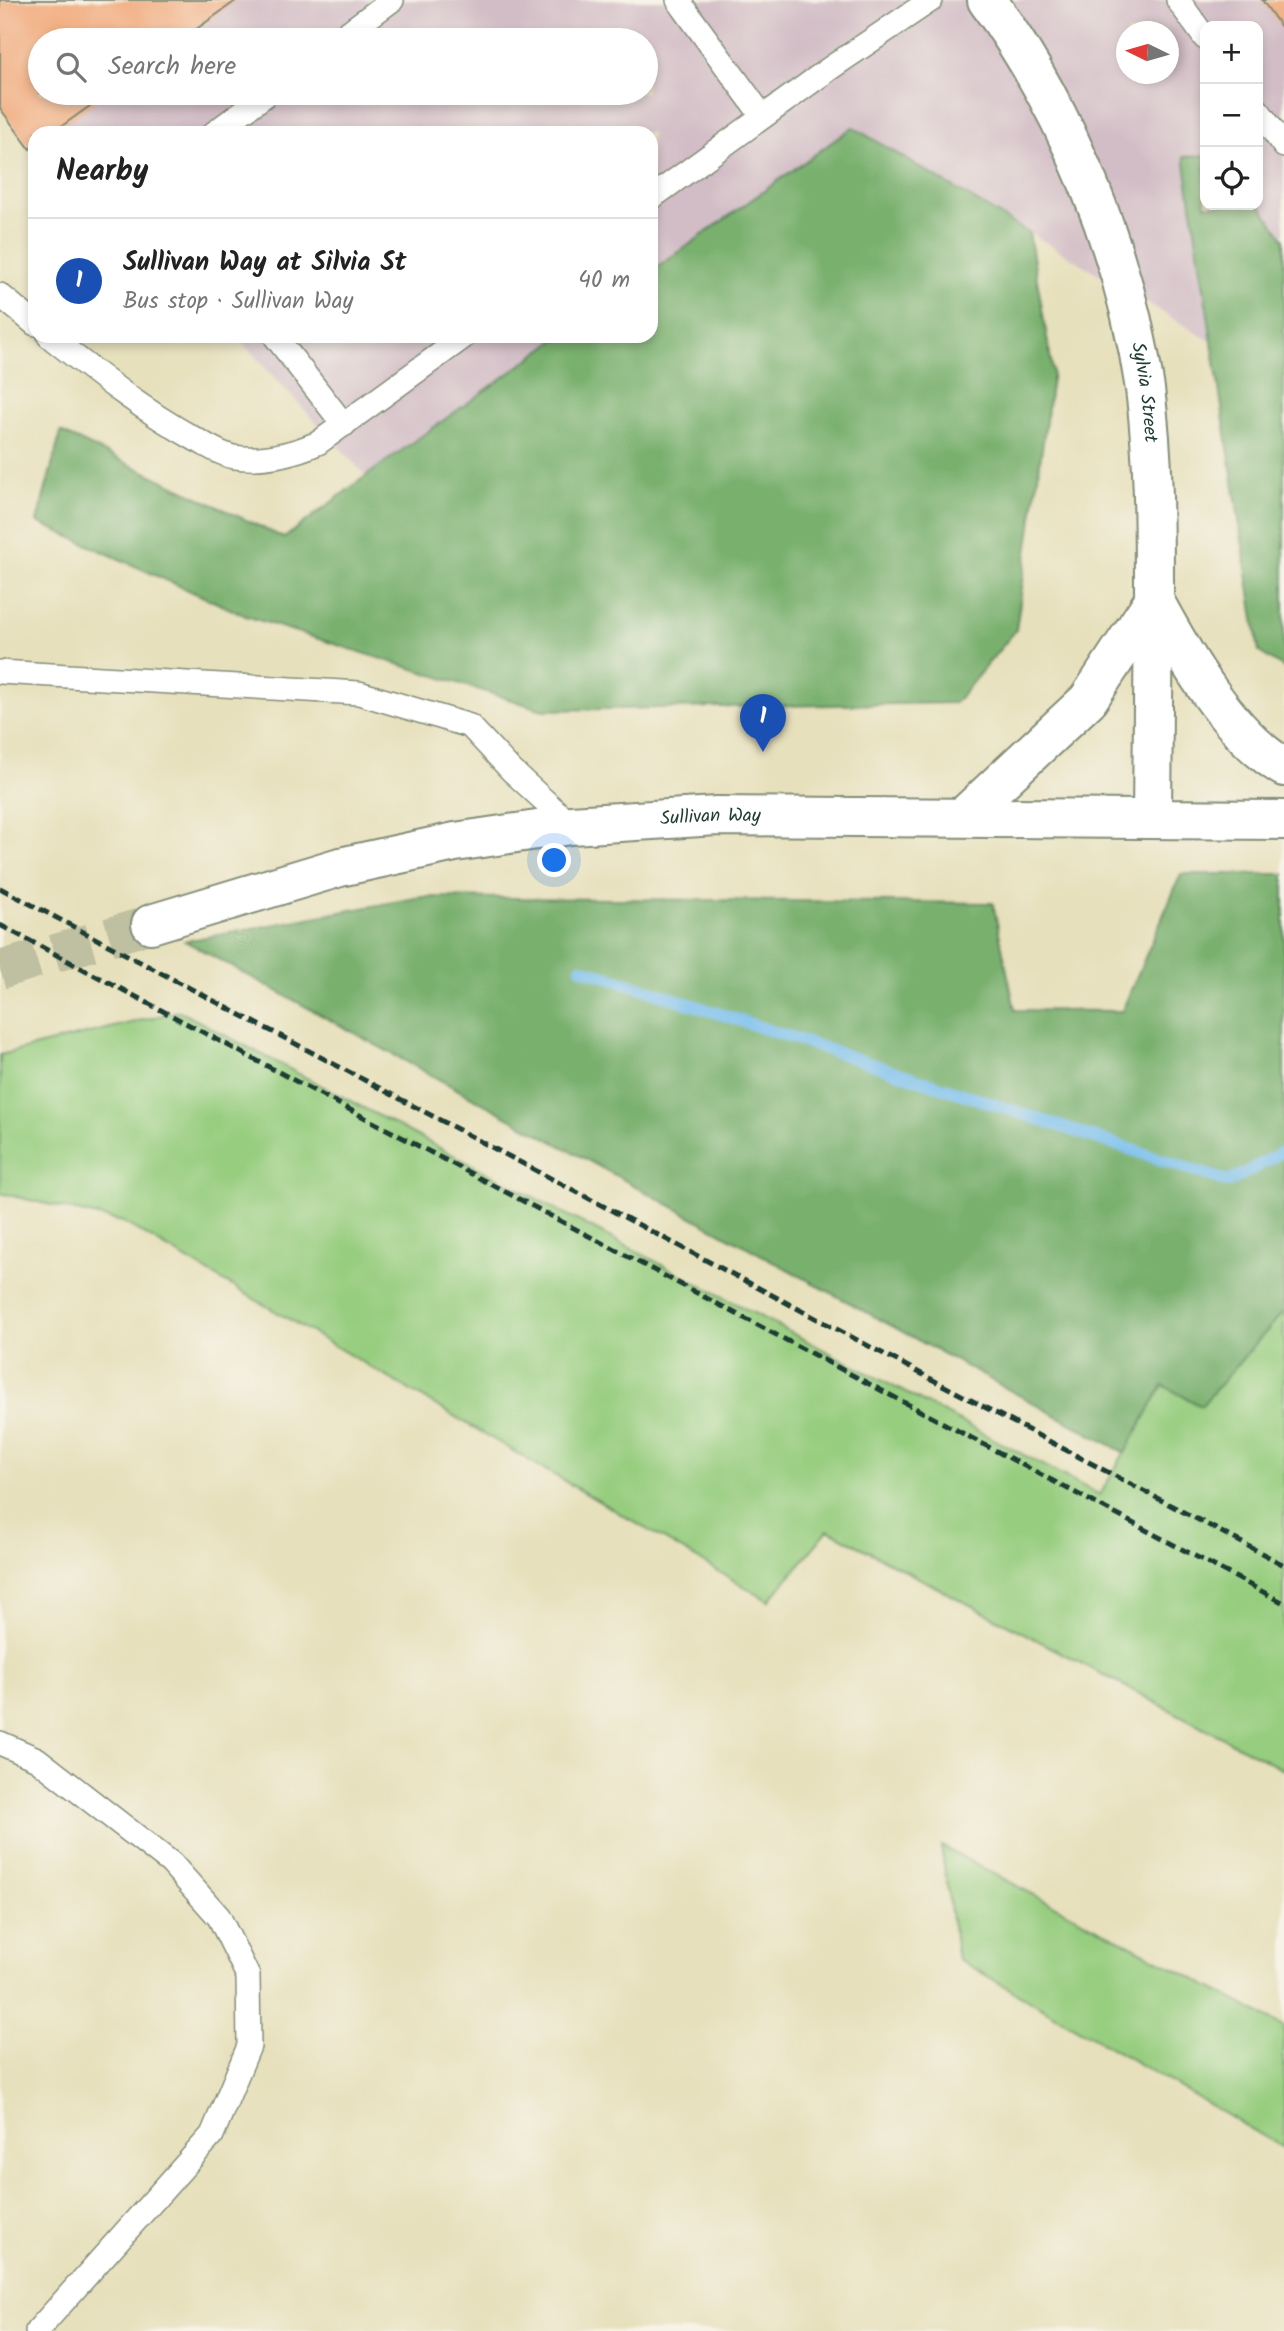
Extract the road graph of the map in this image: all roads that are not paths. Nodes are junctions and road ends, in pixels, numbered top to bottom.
1 (392, 0) edge
2 (678, 0) edge
3 (932, 0) edge
4 (987, 0) edge
5 (1178, 0) edge
6 (354, 28) edge
7 (1200, 31) edge
8 (252, 105) edge
9 (763, 117) junction
10 (1263, 117) edge
11 (223, 126) edge
12 (1284, 146) edge
13 (658, 193) edge
14 (0, 295) edge
15 (28, 318) edge
16 (58, 343) edge
17 (280, 343) edge
18 (455, 343) edge
19 (344, 425) junction
20 (1154, 600) junction
21 (0, 672) edge
22 (1284, 767) edge
23 (963, 817) junction
24 (1152, 818) junction
25 (1284, 820) edge
26 (570, 825) junction
27 (151, 924) tunnel mouth
28 (0, 1743) edge
29 (37, 2331) edge

1 - 6 lane
2 - 9 lane
3 - 9 lane
4 - 20 main road, Sylvia Street
5 - 7 lane
8 - 11 lane
9 - 13 lane
10 - 12 lane
14 - 15 lane
16 - 19 lane
17 - 19 lane
18 - 19 lane
20 - 22 main road
20 - 23 main road
20 - 24 main road, Sylvia Street
21 - 26 lane
23 - 24 main road, Sullivan Way
23 - 26 main road, Sullivan Way
24 - 25 main road, Sullivan Way
26 - 27 main road, Sullivan Way
28 - 29 lane

